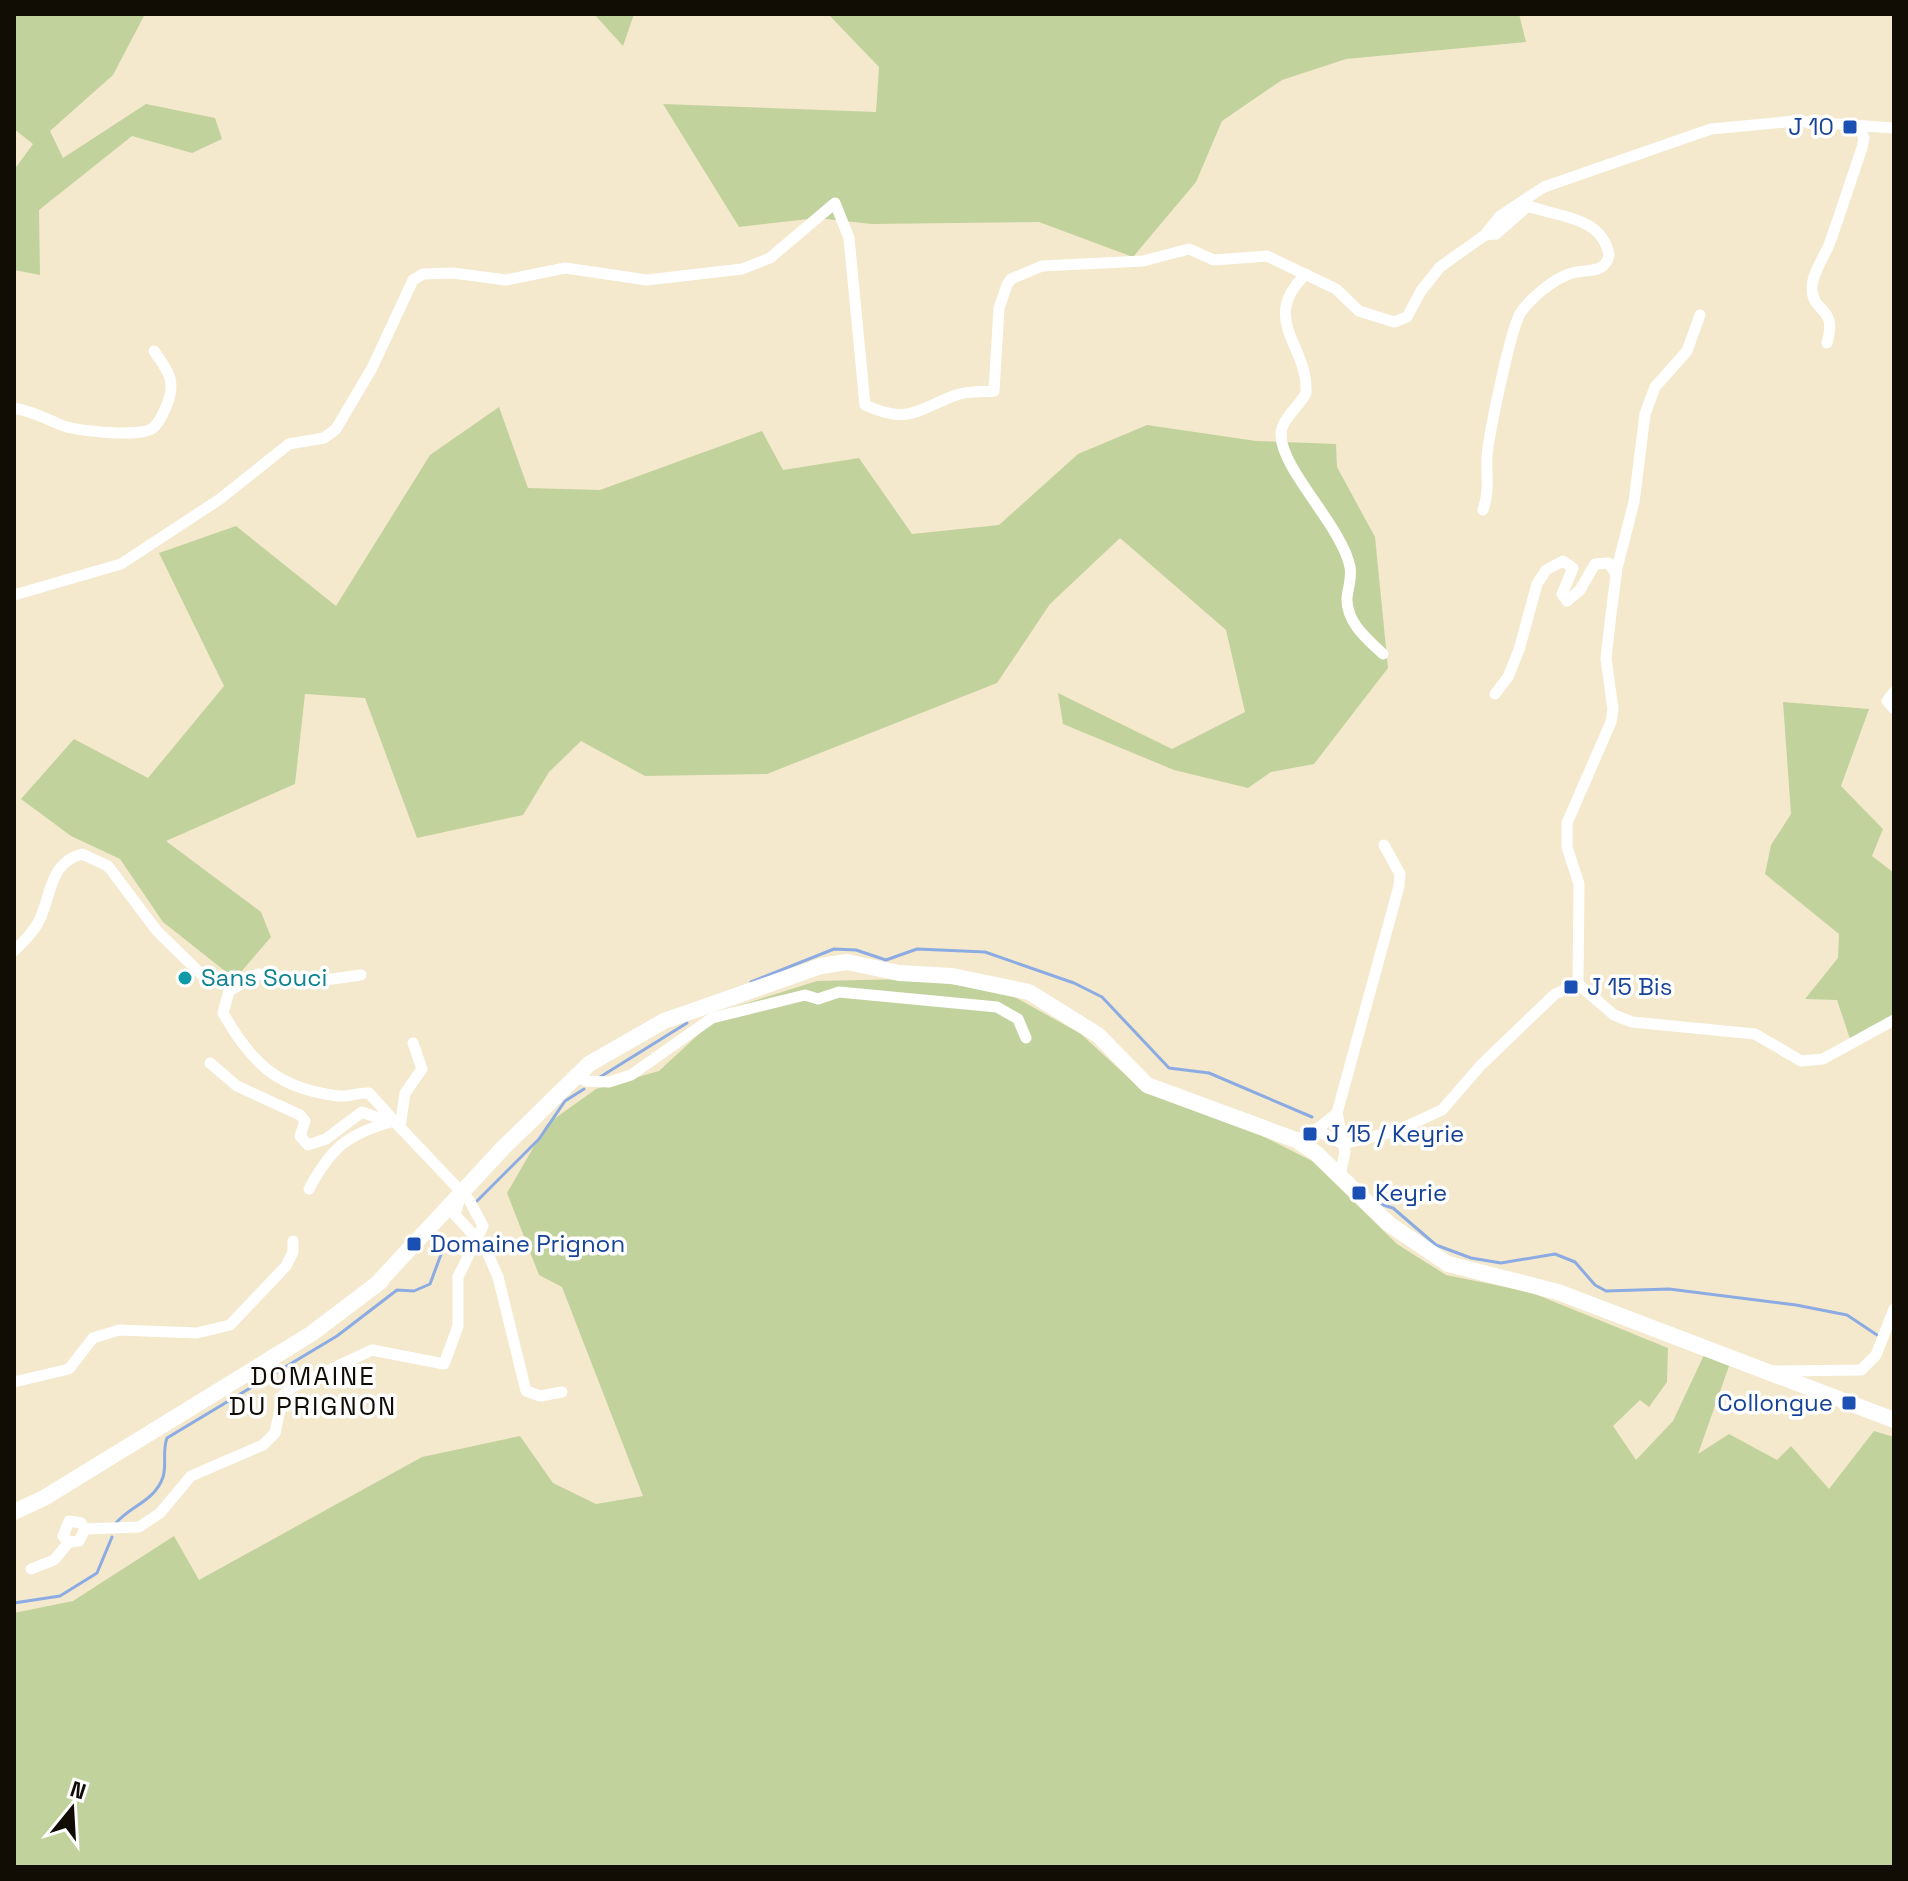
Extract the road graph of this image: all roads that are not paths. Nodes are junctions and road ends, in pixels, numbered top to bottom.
1 (1859, 128) junction
2 (1892, 130) edge
3 (1485, 235) junction
4 (1306, 274) junction
5 (1700, 315) dead end
6 (1827, 343) dead end
7 (154, 351) dead end
8 (14, 408) edge
9 (1483, 510) dead end
10 (1616, 575) junction
11 (14, 595) edge
12 (1383, 654) dead end
13 (1894, 692) edge
14 (1495, 694) dead end
15 (1894, 709) edge
16 (1384, 845) dead end
17 (14, 951) edge
18 (202, 975) dead end
19 (361, 975) dead end
20 (1578, 984) junction
21 (709, 1012) junction
22 (1894, 1020) edge
23 (1026, 1038) dead end
24 (413, 1043) dead end
25 (210, 1063) dead end
26 (575, 1074) junction
27 (1337, 1113) junction
28 (394, 1123) junction
29 (1316, 1130) junction
30 (1296, 1140) junction
31 (1343, 1144) junction
32 (1340, 1175) junction
33 (309, 1189) dead end
34 (468, 1201) junction
35 (458, 1219) junction
36 (293, 1241) dead end
37 (477, 1241) junction
38 (375, 1286) junction
39 (1894, 1309) edge
40 (1798, 1377) junction
41 (14, 1382) edge
42 (562, 1392) dead end
43 (1894, 1420) edge
44 (14, 1512) edge
45 (85, 1529) junction
46 (69, 1542) junction
47 (31, 1569) dead end

1 - 2 street
1 - 3 street
1 - 6 street
3 - 4 street
3 - 9 street
4 - 11 street
4 - 12 street
5 - 10 street
7 - 8 street
10 - 14 street
10 - 20 street
13 - 15 street
16 - 27 street
17 - 18 street
19 - 28 street
20 - 22 street
20 - 31 street
21 - 23 street
21 - 26 main road
21 - 26 street
21 - 30 main road
24 - 28 street
25 - 28 street
26 - 34 main road
27 - 29 street
27 - 31 street
28 - 33 street
28 - 34 street
29 - 30 street
29 - 31 street
30 - 32 main road
31 - 32 street
32 - 40 main road
34 - 35 main road
34 - 37 street
34 - 38 main road
35 - 37 street
35 - 38 main road
36 - 41 street
37 - 42 street
37 - 45 street
38 - 44 main road
39 - 40 street
40 - 43 main road
45 - 46 street
45 - 46 street
46 - 47 street

